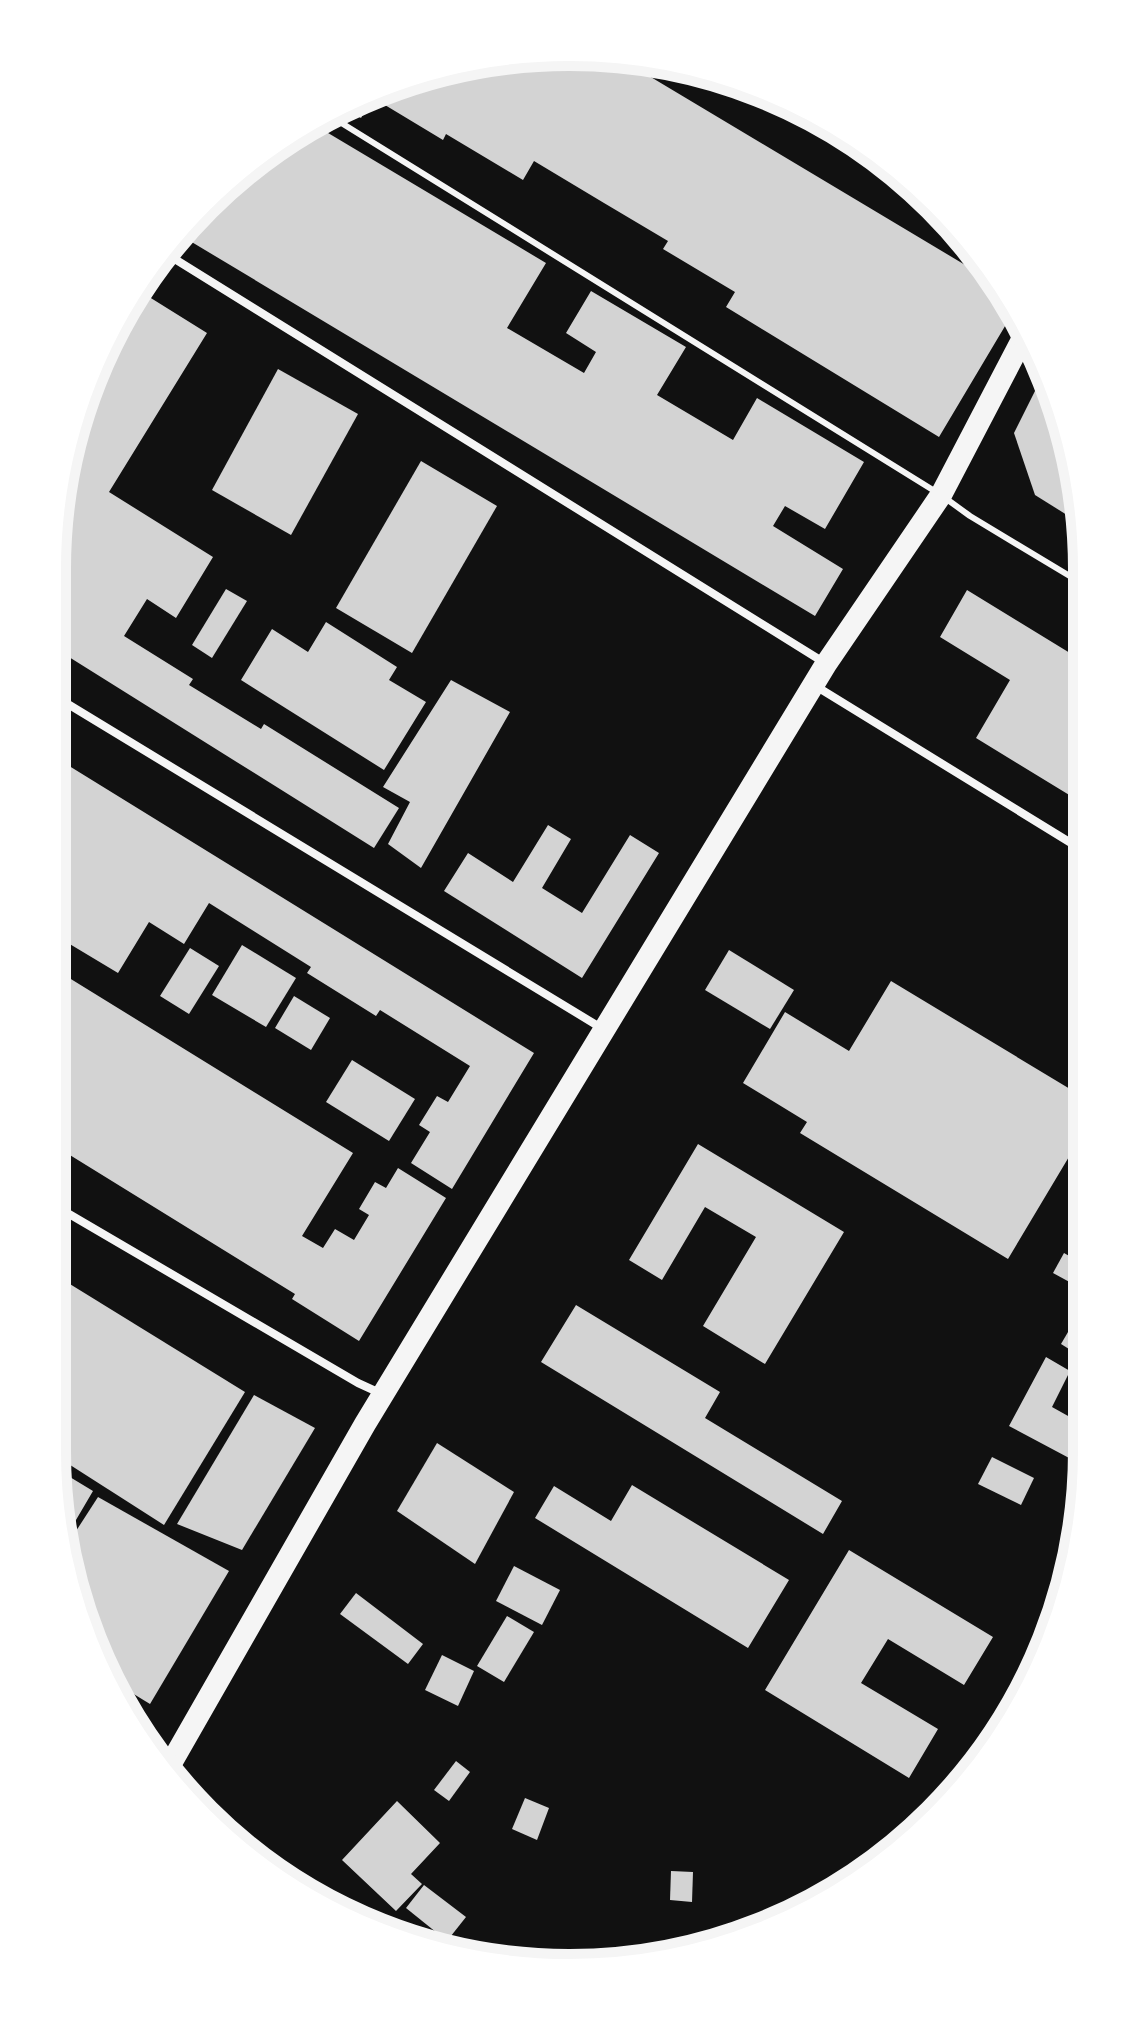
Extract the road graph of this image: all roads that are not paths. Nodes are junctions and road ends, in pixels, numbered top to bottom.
1 (340, 122) edge
2 (174, 258) edge
3 (1020, 344) edge
4 (941, 495) junction
5 (1073, 578) edge
6 (826, 664) junction
7 (814, 684) junction
8 (66, 703) edge
9 (1073, 844) edge
10 (605, 1030) junction
11 (66, 1212) edge
12 (383, 1394) junction
13 (172, 1760) edge

1 - 4 lane
2 - 6 street
3 - 4 highway
4 - 5 lane
4 - 6 highway
6 - 7 highway
7 - 9 street
7 - 10 highway
8 - 10 street
10 - 12 highway
11 - 12 street
12 - 13 highway

